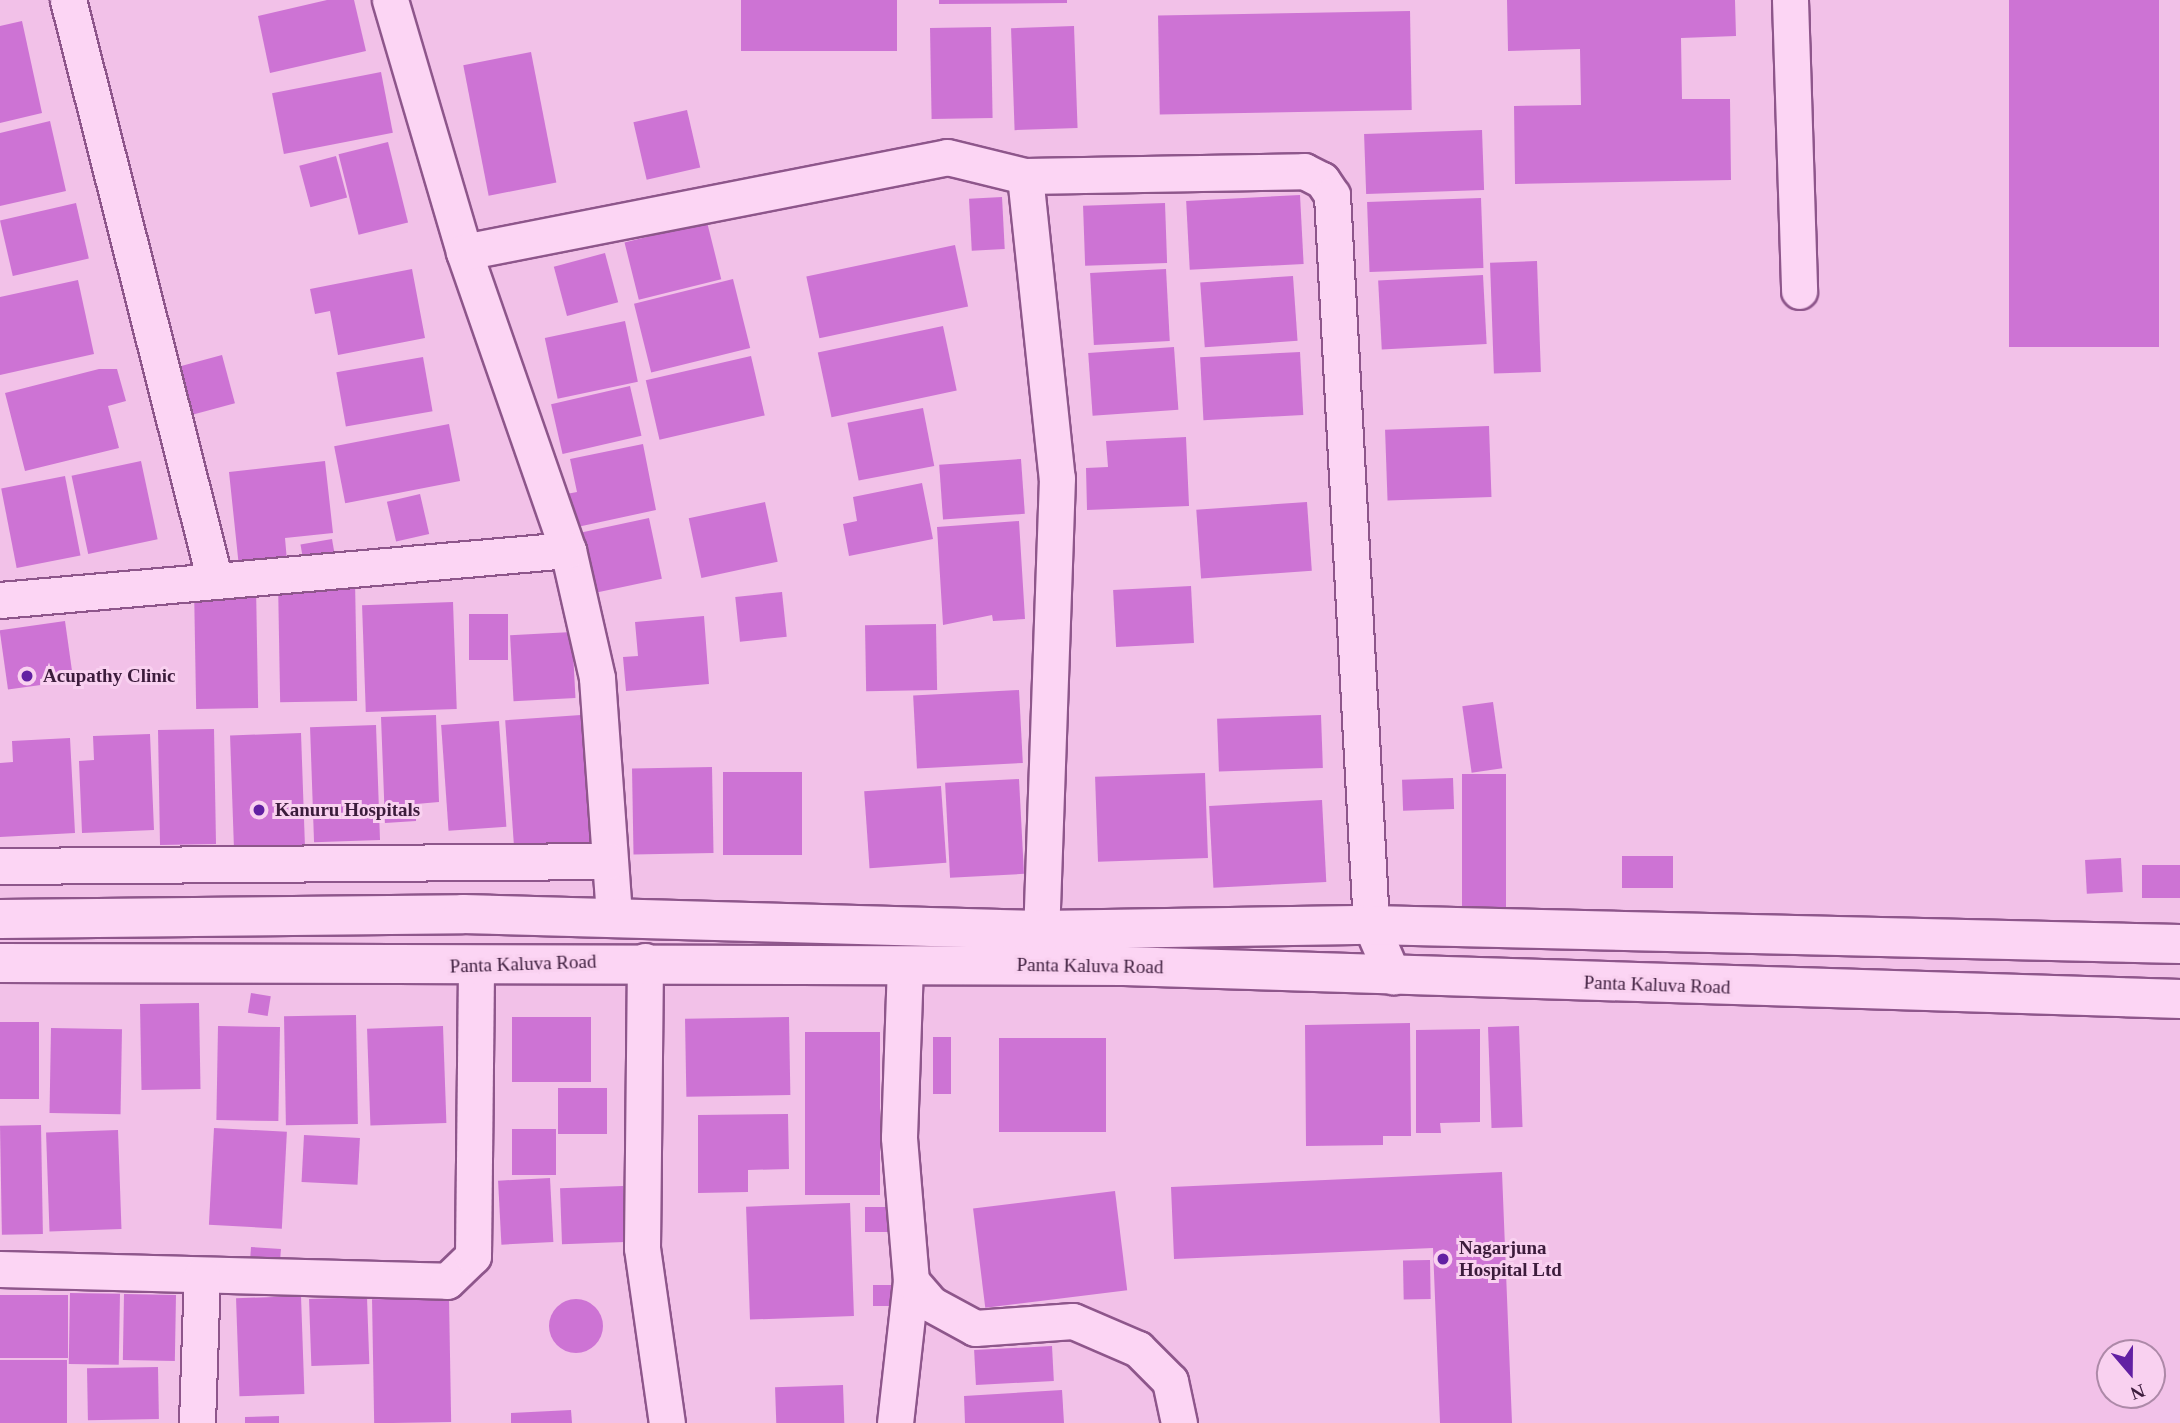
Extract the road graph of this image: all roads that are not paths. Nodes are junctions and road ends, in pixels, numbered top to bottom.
1 (68, 0) edge
2 (390, 0) edge
3 (1790, 0) edge
4 (1025, 176) junction
5 (464, 252) junction
6 (1799, 291) dead end
7 (568, 551) junction
8 (214, 577) junction
9 (0, 600) edge
10 (609, 860) junction
11 (0, 866) edge
12 (614, 917) junction
13 (0, 919) edge
14 (1371, 925) junction
15 (1041, 930) junction
16 (2180, 944) edge
17 (645, 961) junction
18 (0, 963) edge
19 (905, 964) junction
20 (476, 967) junction
21 (1393, 976) junction
22 (2180, 999) edge
23 (0, 1269) edge
24 (202, 1275) junction
25 (911, 1281) junction
26 (197, 1423) edge
27 (667, 1423) edge
28 (895, 1423) edge
29 (1178, 1423) edge

1 - 8 street
2 - 5 street
3 - 6 street
4 - 5 street
4 - 14 street
4 - 15 street
5 - 7 street
7 - 8 street
7 - 10 street
8 - 9 street
10 - 11 street
10 - 12 street
12 - 13 street, Panta Kaluva Road
12 - 15 street, Panta Kaluva Road
14 - 15 street, Panta Kaluva Road
14 - 16 street, Panta Kaluva Road
14 - 21 street
17 - 19 street, Panta Kaluva Road
17 - 20 street, Panta Kaluva Road
17 - 27 street
18 - 20 street, Panta Kaluva Road
19 - 21 street, Panta Kaluva Road
19 - 25 street
20 - 24 street
21 - 22 street, Panta Kaluva Road
23 - 24 street
24 - 26 street
25 - 28 street
25 - 29 street

